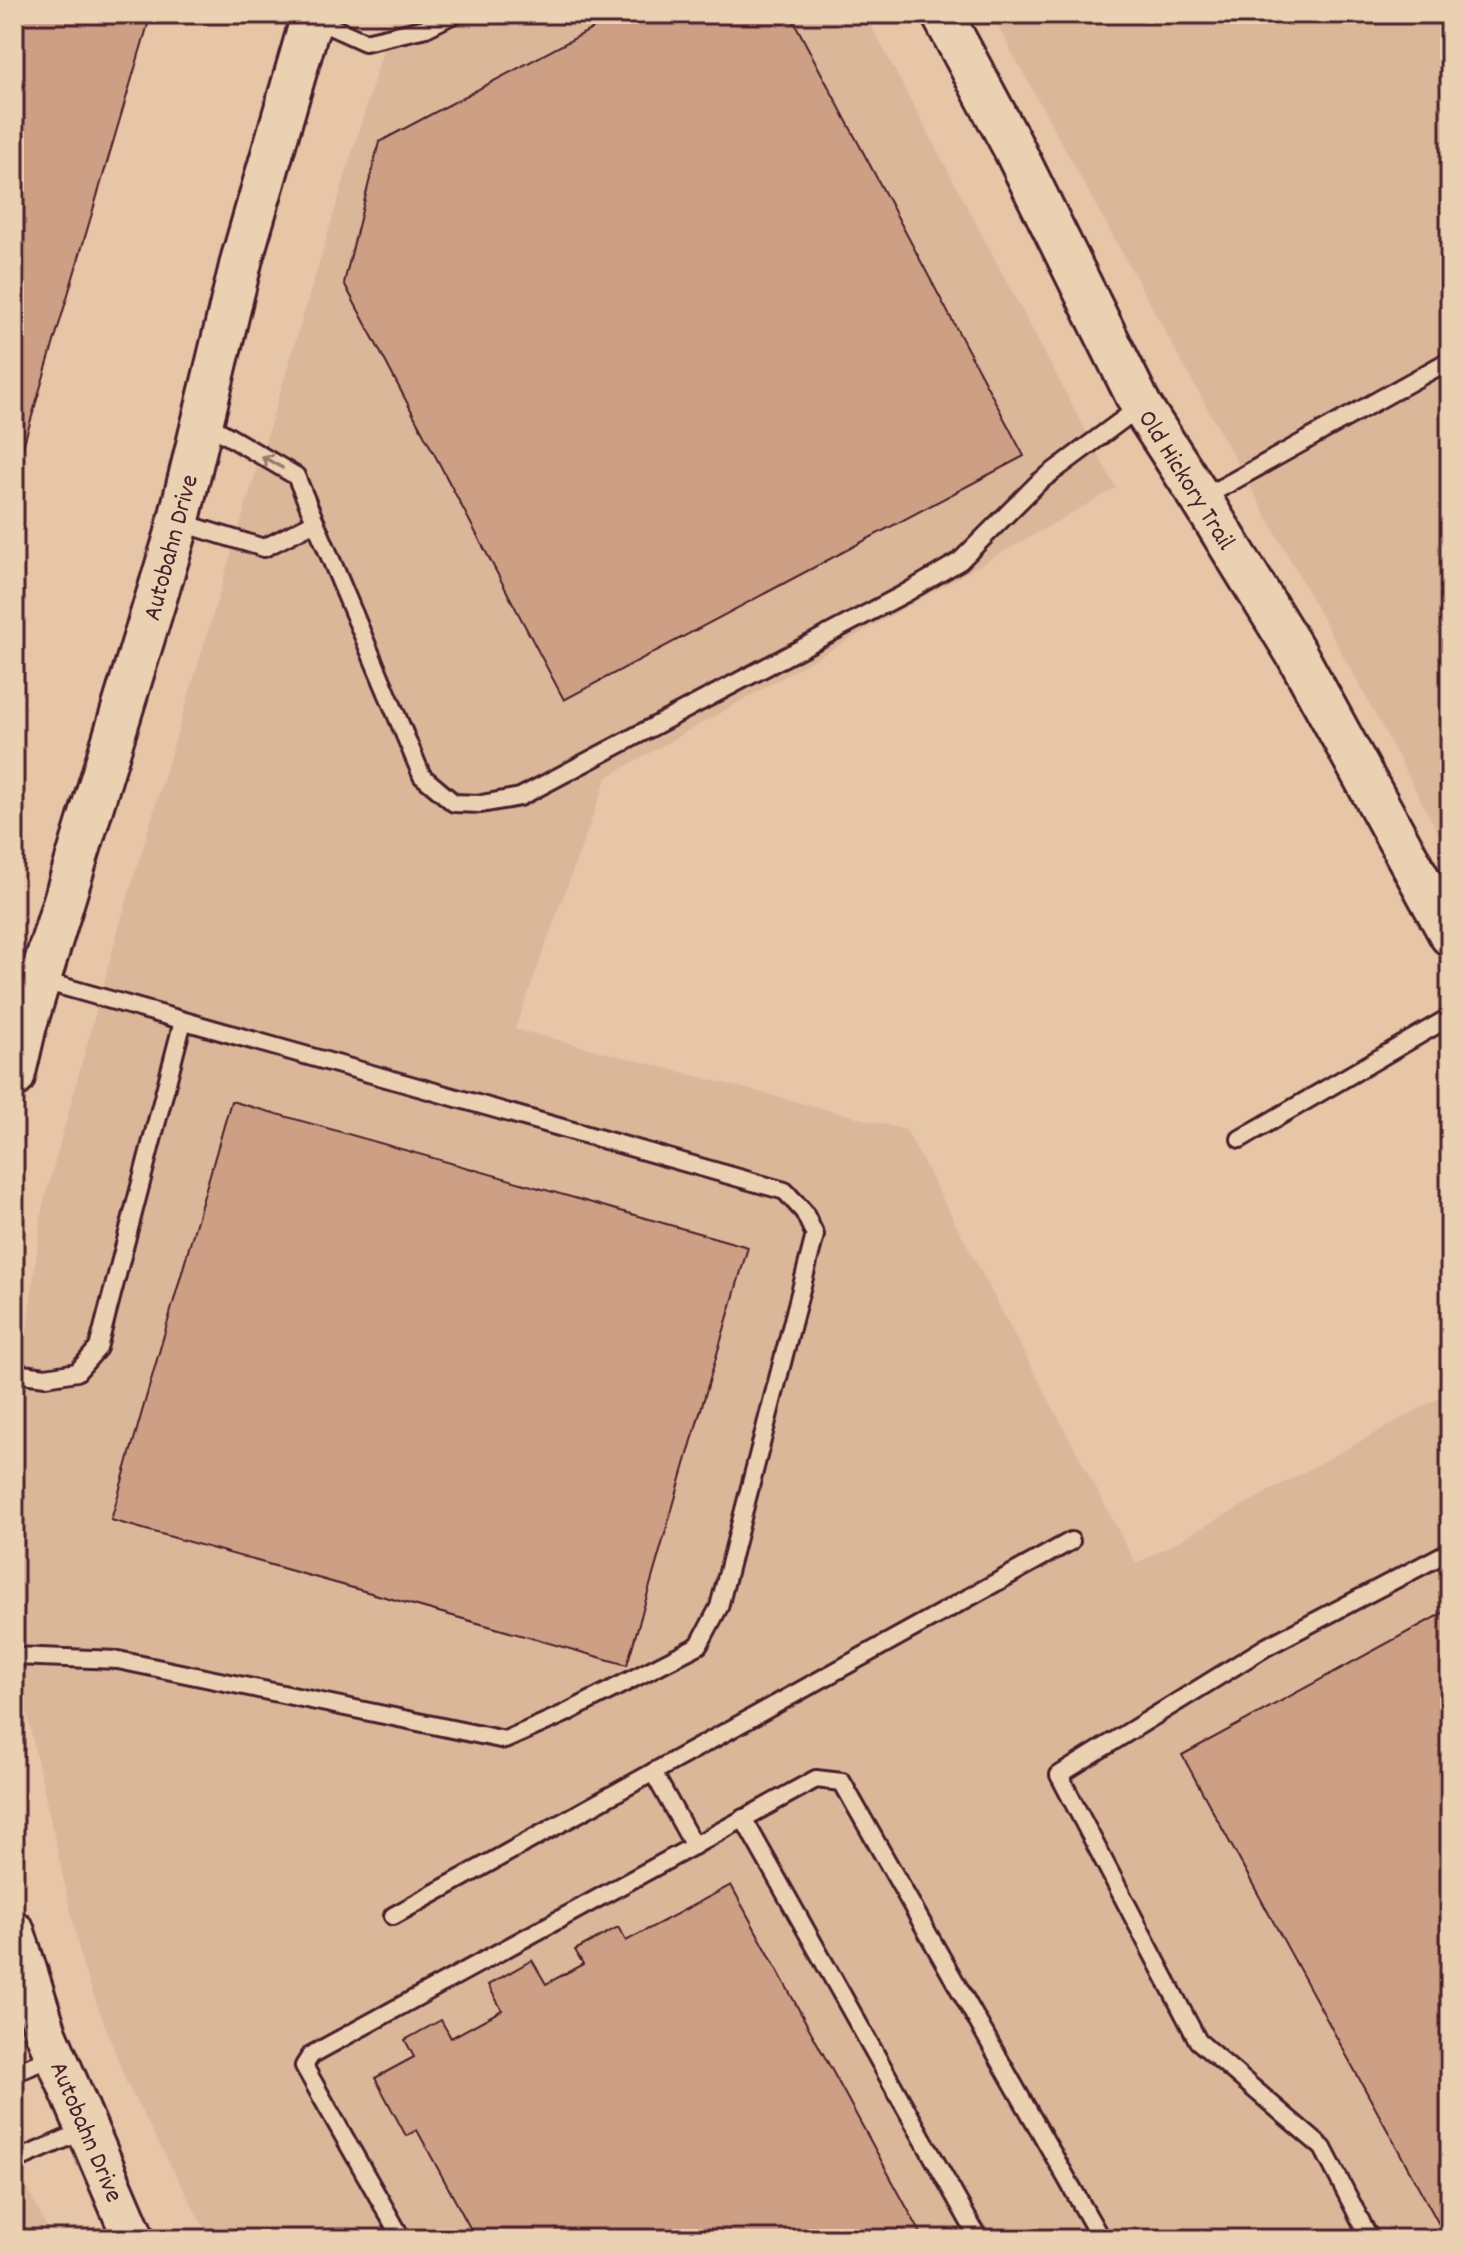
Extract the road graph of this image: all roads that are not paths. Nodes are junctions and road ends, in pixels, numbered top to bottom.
1 (454, 14) edge
2 (942, 14) edge
3 (314, 16) edge
4 (1450, 360) edge
5 (1141, 406) junction
6 (203, 422) junction
7 (1201, 499) junction
8 (178, 522) junction
9 (315, 522) junction
10 (1450, 935) edge
11 (40, 980) junction
12 (1450, 1017) edge
13 (183, 1021) junction
14 (14, 1077) edge
15 (1240, 1139) dead end
16 (14, 1373) edge
17 (1071, 1541) dead end
18 (1450, 1551) edge
19 (14, 1656) edge
20 (653, 1772) junction
21 (743, 1818) junction
22 (694, 1846) junction
23 (393, 1916) dead end
24 (14, 1932) edge
25 (55, 2056) junction
26 (14, 2073) edge
27 (87, 2130) junction
28 (14, 2161) edge
29 (395, 2237) edge
30 (134, 2239) edge
31 (979, 2239) edge
32 (1101, 2239) edge
33 (1370, 2239) edge

1 - 3 lane
2 - 5 street, Old Hickory Trail
3 - 6 street, Autobahn Drive
4 - 7 lane
5 - 7 street, Old Hickory Trail
5 - 9 lane
6 - 8 street, Autobahn Drive
9 -> 6 lane
7 - 10 street, Old Hickory Trail
8 - 9 lane
8 - 11 street, Autobahn Drive
11 - 13 lane
11 - 14 street, Autobahn Drive
12 - 15 lane
13 - 16 lane
13 - 19 lane
17 - 20 lane
18 - 33 lane
20 - 22 lane
20 - 23 lane
21 - 22 lane
21 - 31 lane
21 - 32 lane
22 - 29 lane
24 - 25 street, Autobahn Drive
25 - 26 lane
25 - 27 street, Autobahn Drive
27 - 28 lane
27 - 30 street, Autobahn Drive

